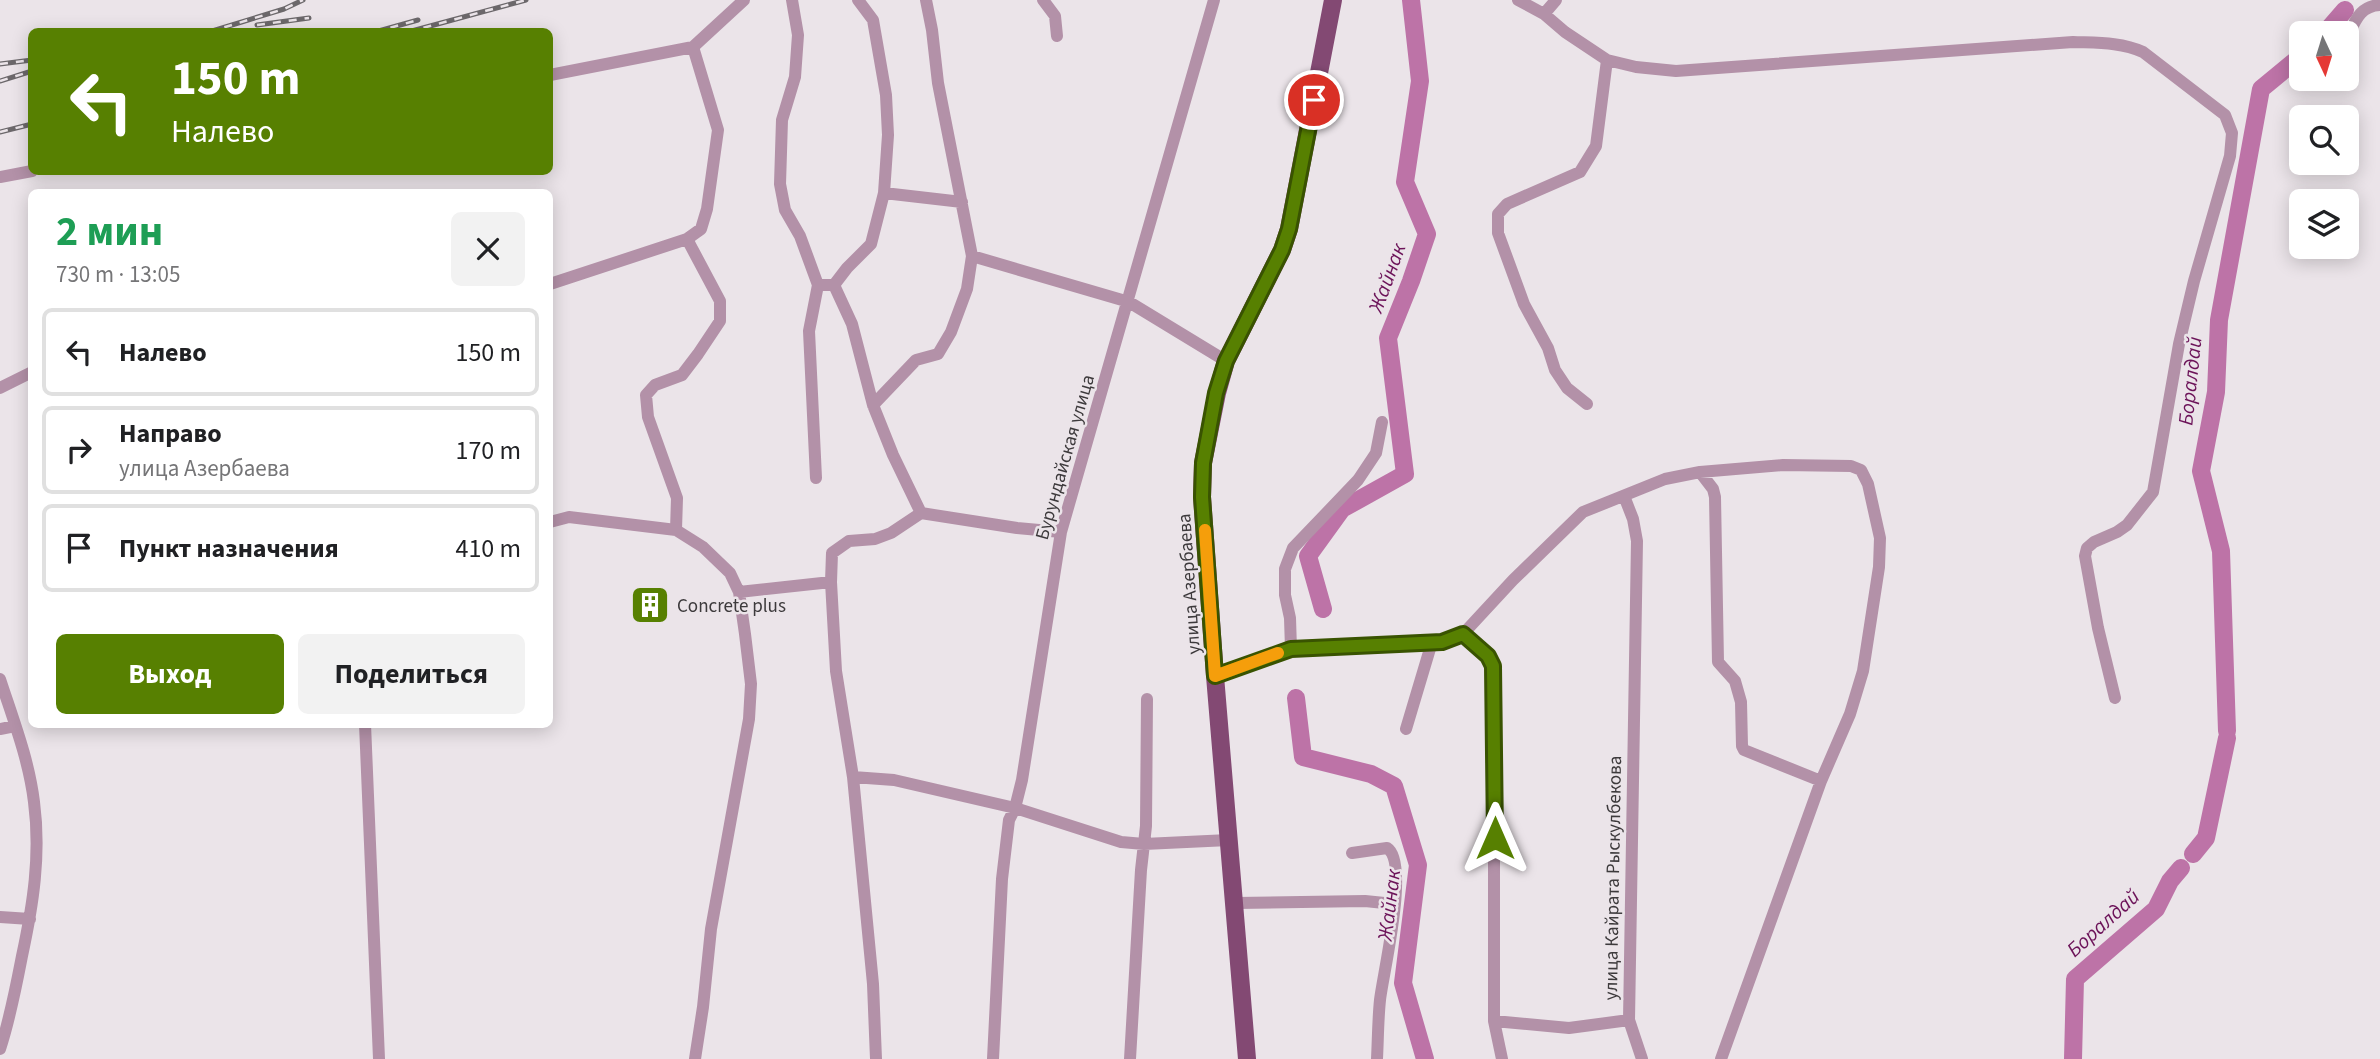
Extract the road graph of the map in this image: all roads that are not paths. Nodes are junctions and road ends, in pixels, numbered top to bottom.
1 (744, 0) edge
2 (792, 0) edge
3 (858, 0) edge
4 (926, 0) edge
5 (1043, 0) edge
6 (1214, 0) edge
7 (1333, 0) edge
8 (1518, 0) edge
9 (1556, 0) edge
10 (2380, 5) edge
11 (1544, 14) junction
12 (2355, 21) edge
13 (1057, 36) dead end
14 (693, 47) junction
15 (1607, 60) junction
16 (553, 74) edge
17 (28, 172) edge
18 (0, 177) edge
19 (884, 193) junction
20 (962, 202) junction
21 (687, 239) junction
22 (972, 256) junction
23 (553, 283) edge
24 (818, 285) junction
25 (834, 285) junction
26 (1129, 302) junction
27 (1226, 361) junction
28 (28, 374) edge
29 (0, 388) edge
30 (1587, 404) dead end
31 (873, 405) junction
32 (1382, 422) dead end
33 (1700, 472) junction
34 (816, 478) dead end
35 (1624, 496) junction
36 (921, 513) junction
37 (553, 521) edge
38 (676, 530) junction
39 (1061, 532) junction
40 (831, 582) junction
41 (739, 592) junction
42 (1463, 634) junction
43 (1432, 642) junction
44 (1291, 649) junction
45 (1215, 676) junction
46 (0, 679) edge
47 (2115, 698) dead end
48 (1147, 699) dead end
49 (15, 726) junction
50 (365, 728) edge
51 (0, 729) edge
52 (1406, 729) dead end
53 (853, 777) junction
54 (1821, 781) junction
55 (1015, 808) junction
56 (1229, 840) junction
57 (1144, 844) junction
58 (1352, 853) dead end
59 (1236, 903) junction
60 (1394, 904) junction
61 (0, 917) edge
62 (30, 919) junction
63 (1629, 1020) junction
64 (1494, 1021) junction
65 (0, 1049) edge
66 (379, 1059) edge
67 (695, 1059) edge
68 (876, 1059) edge
69 (993, 1059) edge
70 (1130, 1059) edge
71 (1247, 1059) edge
72 (1377, 1059) edge
73 (1502, 1059) edge
74 (1642, 1059) edge
75 (1721, 1059) edge

1 - 14 street
2 - 24 street
3 - 19 street
4 - 20 street
5 - 13 street
6 - 26 street, Бурундайская улица
7 - 27 main road, улица Азербаева
8 - 11 street
9 - 11 street
10 - 12 street
11 - 15 street
14 - 16 street
14 - 21 street
15 - 30 street
15 - 47 street
17 - 18 street
19 - 20 street
19 - 25 street
20 - 22 street
21 - 23 street
21 - 38 street
22 - 26 street
22 - 31 street
24 - 25 street
24 - 34 street
25 - 31 street
26 - 27 street
26 - 39 street, Бурундайская улица
27 - 45 main road, улица Азербаева
28 - 29 street
31 - 36 street
32 - 44 street
33 - 35 street
33 - 54 street
33 - 54 street
35 - 42 street
35 - 63 street, улица Кайрата Рыскулбекова
36 - 39 street
36 - 40 street
37 - 38 street
38 - 41 street
39 - 55 street, Бурундайская улица
40 - 41 street
40 - 53 street
41 - 67 street
42 - 43 street
42 - 64 street
43 - 44 street
43 - 52 street
44 - 45 street
45 - 56 main road, улица Азербаева
46 - 49 street
48 - 57 street
49 - 51 street
49 - 62 street
50 - 66 street
53 - 55 street
53 - 68 street
54 - 75 street
55 - 57 street
55 - 69 street, Бурундайская улица
56 - 57 street
56 - 59 main road, улица Азербаева
57 - 70 street
58 - 60 street
59 - 60 street
59 - 71 main road, улица Азербаева
60 - 72 street
61 - 62 street
62 - 65 street
63 - 64 street, улица Кайрата Рыскулбекова
63 - 74 street
64 - 73 street

